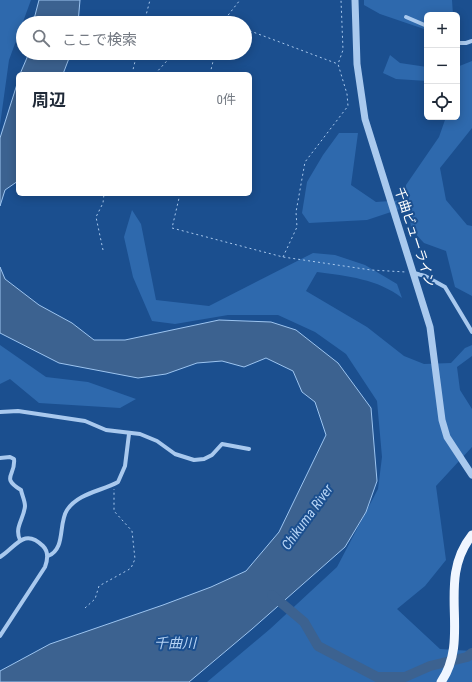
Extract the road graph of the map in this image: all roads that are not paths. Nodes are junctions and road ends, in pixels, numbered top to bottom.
1 (355, 0) edge
2 (406, 17) dead end
3 (424, 25) edge
4 (472, 41) edge
5 (460, 43) edge
6 (414, 273) junction
7 (472, 332) edge
8 (0, 412) edge
9 (129, 434) junction
10 (249, 449) dead end
11 (0, 458) edge
12 (472, 475) edge
13 (472, 535) edge
14 (20, 540) junction
15 (48, 556) junction
16 (0, 557) edge
17 (0, 636) edge
18 (441, 682) edge

1 - 6 street, 千曲ビューライン
2 - 3 street
4 - 5 street
6 - 7 street
6 - 12 street, 千曲ビューライン
8 - 9 street
9 - 10 street
9 - 15 street
11 - 14 street
13 - 18 main road
14 - 15 street
14 - 16 street
15 - 17 street

